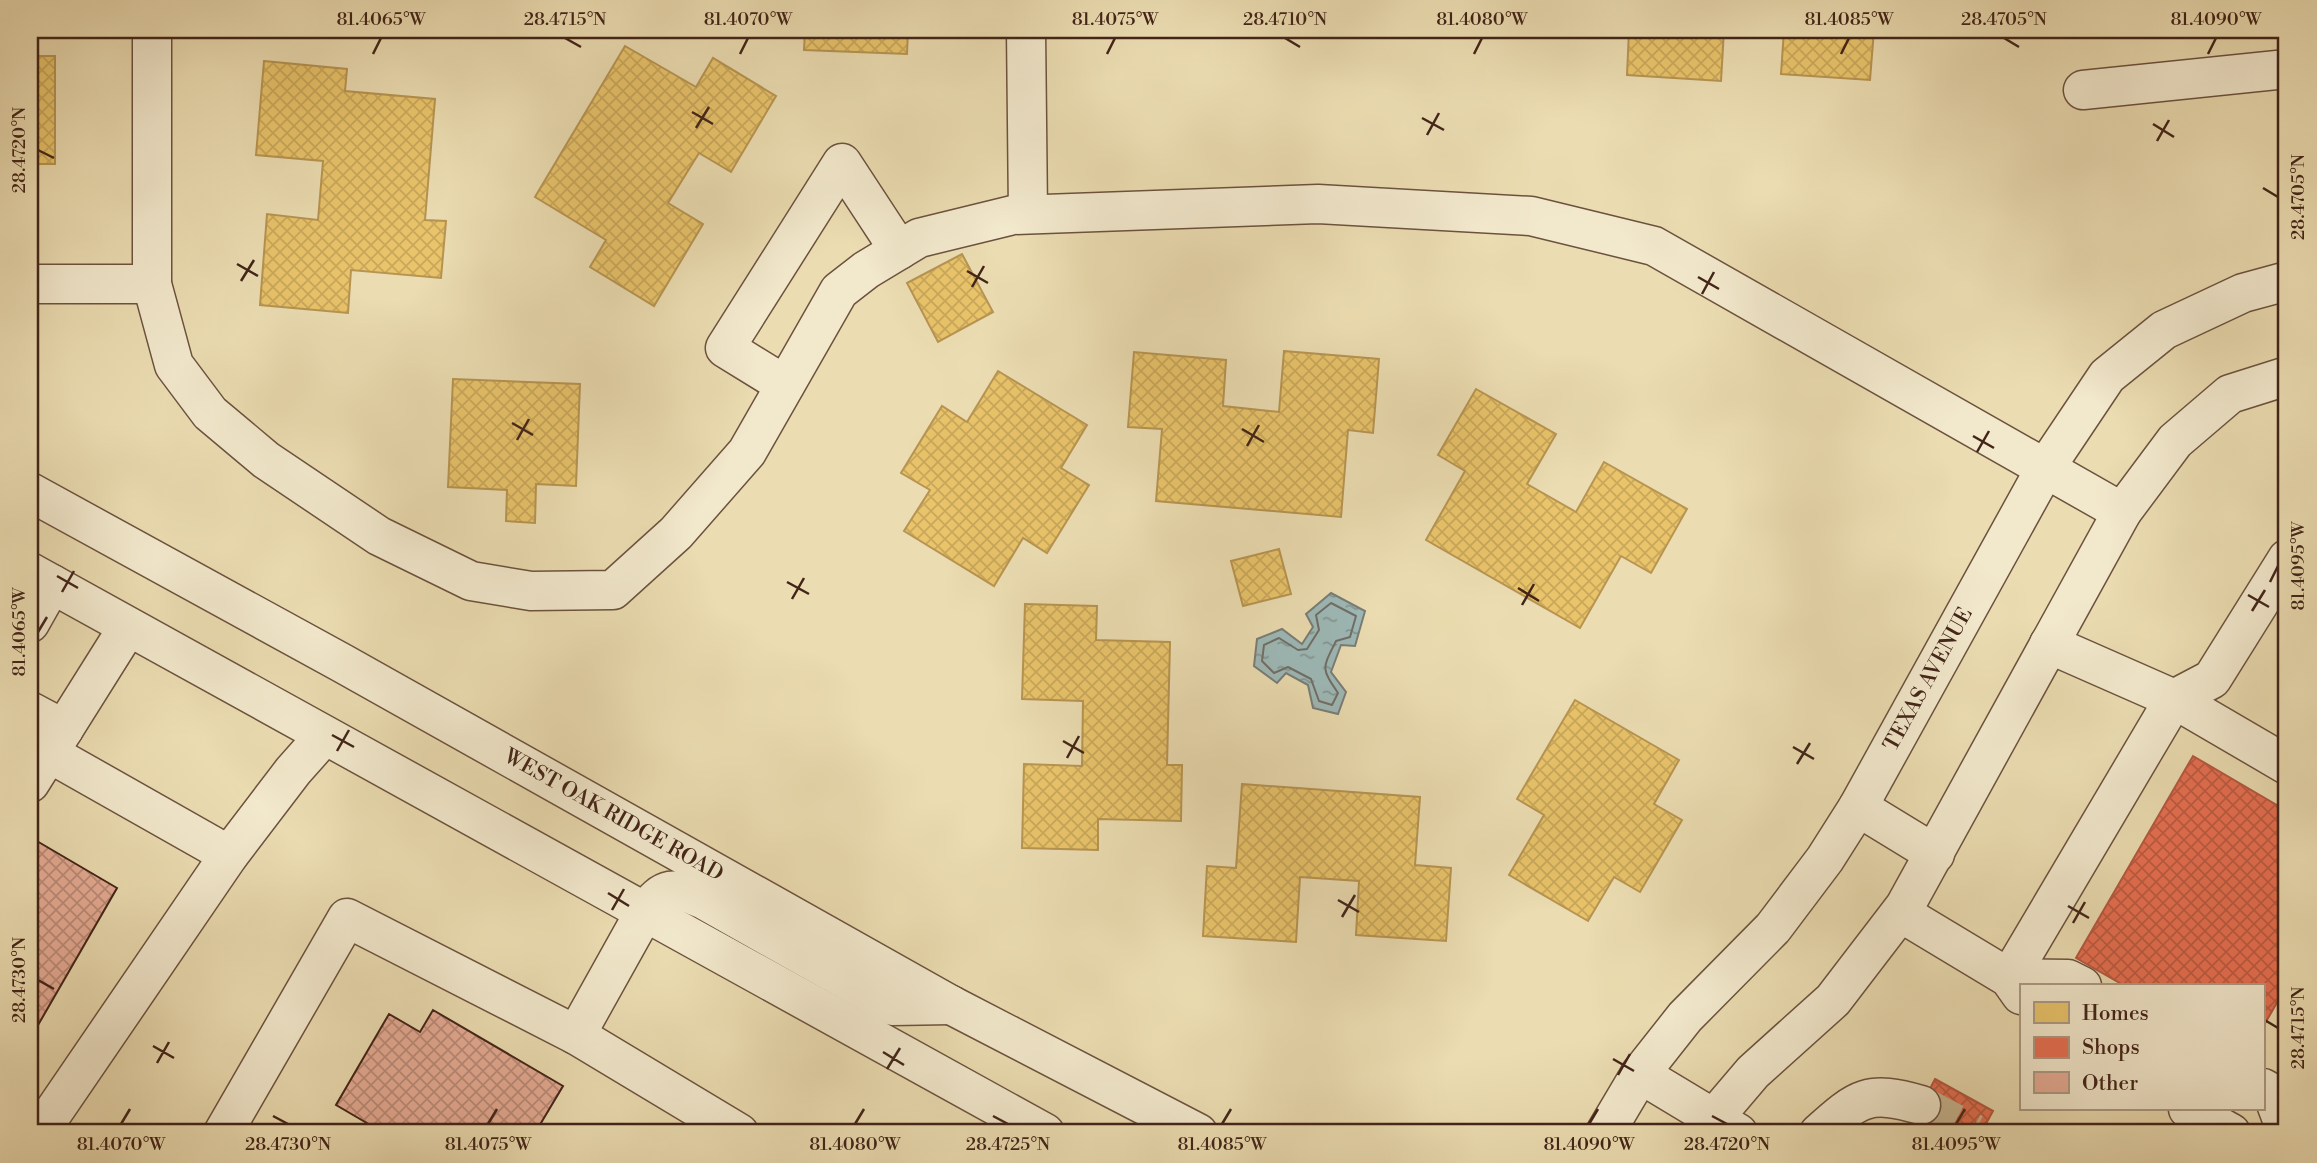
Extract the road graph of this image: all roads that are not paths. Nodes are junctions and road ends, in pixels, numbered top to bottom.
1 (152, 30) edge
2 (1026, 30) edge
3 (2287, 69) edge
4 (2083, 90) dead end
5 (1028, 215) junction
6 (899, 250) junction
7 (2287, 281) edge
8 (30, 284) edge
9 (152, 284) junction
10 (2287, 376) edge
11 (785, 385) junction
12 (2046, 467) junction
13 (38, 501) edge
14 (2122, 512) junction
15 (2287, 559) edge
16 (41, 578) edge
17 (30, 623) edge
18 (128, 627) junction
19 (2049, 644) junction
20 (2174, 699) junction
21 (30, 711) edge
22 (324, 736) junction
23 (47, 755) edge
24 (2287, 765) edge
25 (1858, 807) junction
26 (1935, 854) junction
27 (229, 855) junction
28 (644, 913) junction
29 (1901, 913) junction
30 (2030, 984) edge
31 (2078, 984) edge
32 (2015, 986) edge
33 (951, 1004) junction
34 (576, 1035) junction
35 (1640, 1074) junction
36 (2264, 1089) edge
37 (1922, 1105) tunnel mouth
38 (2190, 1110) edge
39 (39, 1118) edge
40 (1718, 1129) edge
41 (223, 1133) edge
42 (739, 1133) edge
43 (1045, 1133) edge
44 (1198, 1133) edge
45 (1605, 1133) edge
46 (1819, 1133) edge
47 (2231, 1133) edge
48 (2287, 1133) edge

1 - 9 street
2 - 5 street
3 - 4 street
5 - 6 street
5 - 12 street
6 - 11 street
6 - 11 street
7 - 12 street, TEXAS AVENUE
8 - 9 street
9 - 11 street
10 - 14 street
12 - 14 street
12 - 25 street, TEXAS AVENUE
13 - 33 street, WEST OAK RIDGE ROAD
14 - 19 street
15 - 20 street
16 - 17 street
16 - 18 street
18 - 22 street
18 - 23 street
19 - 20 street
19 - 26 street
20 - 24 street
20 - 32 street
21 - 23 street
22 - 27 street
22 - 28 street
23 - 27 street
25 - 26 street
25 - 35 street, TEXAS AVENUE
26 - 29 street
27 - 39 street
28 - 33 street
28 - 34 street
28 - 43 street
29 - 32 street
29 - 40 street
30 - 31 street
33 - 44 street, WEST OAK RIDGE ROAD
34 - 41 street
34 - 42 street
35 - 40 street
35 - 45 street, TEXAS AVENUE
36 - 48 street
37 - 46 street
38 - 47 street

